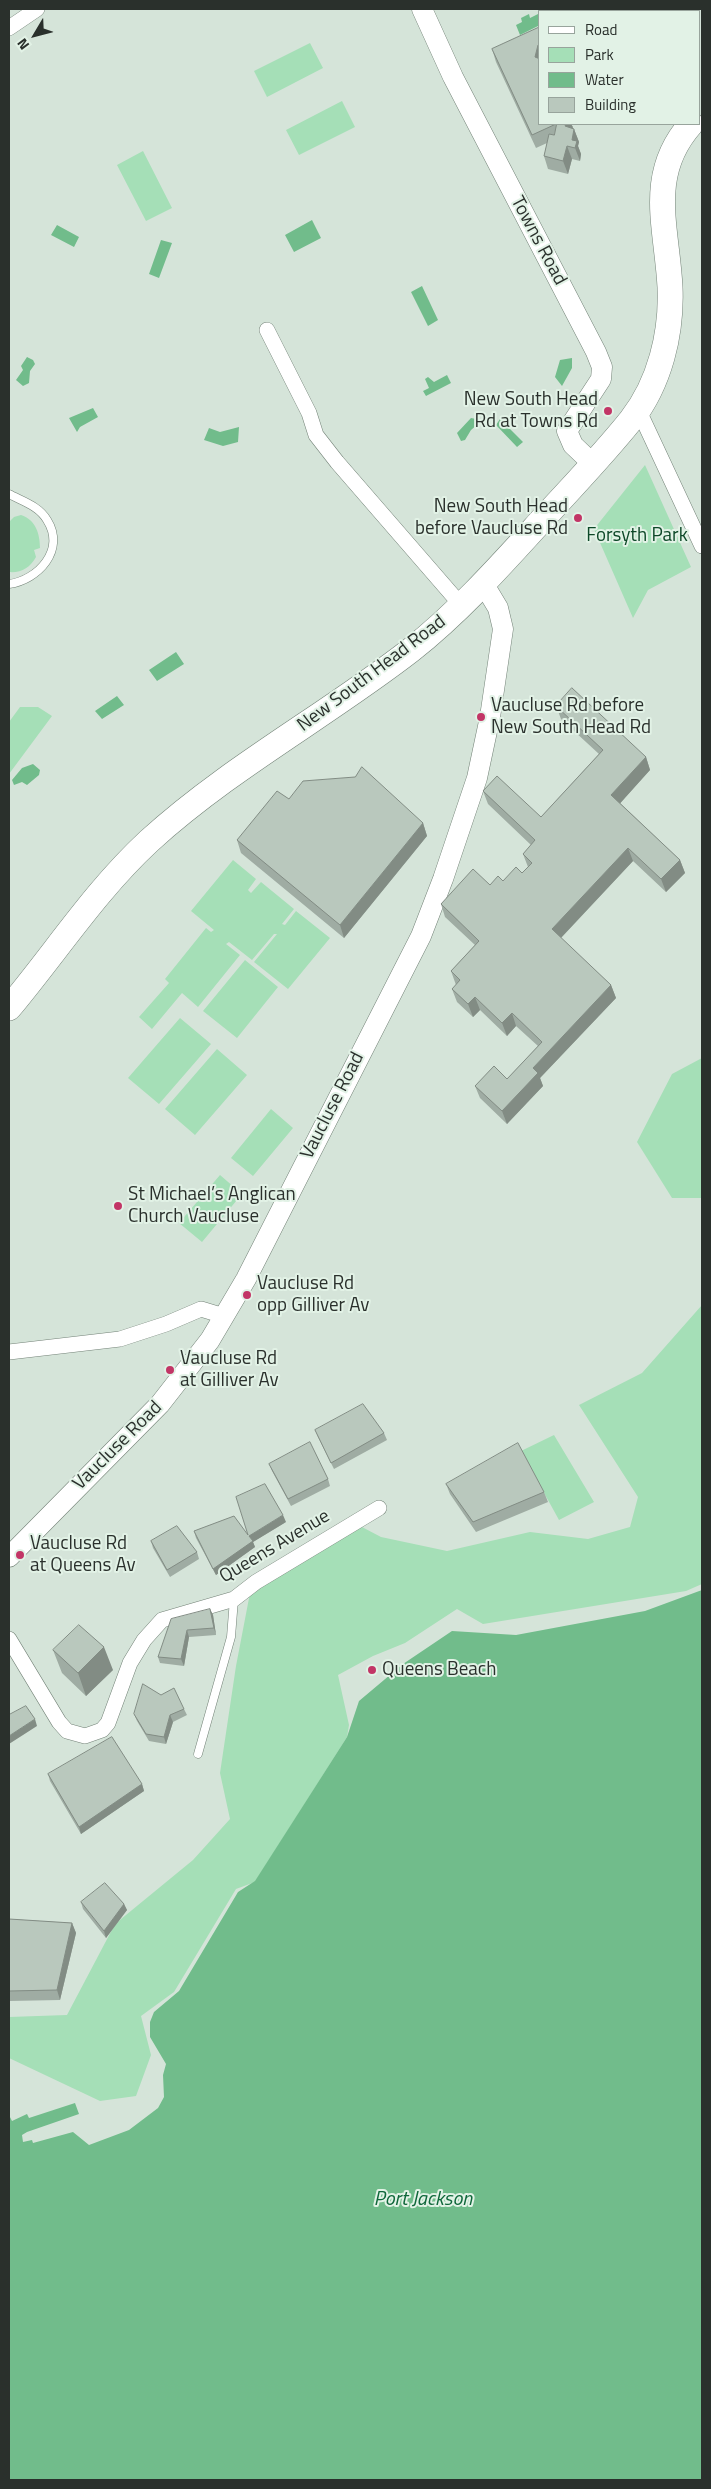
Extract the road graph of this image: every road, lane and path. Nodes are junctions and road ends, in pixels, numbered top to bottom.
1 (37, 9) edge
2 (422, 9) edge
3 (9, 28) edge
4 (690, 125) edge
5 (267, 330) dead end
6 (638, 409) junction
7 (594, 464) junction
8 (9, 494) edge
9 (702, 546) edge
10 (484, 583) junction
11 (9, 584) edge
12 (461, 605) junction
13 (9, 1008) edge
14 (224, 1316) junction
15 (9, 1352) edge
16 (380, 1508) dead end
17 (9, 1557) edge
18 (234, 1599) junction
19 (9, 1640) edge
20 (198, 1754) dead end

1 - 3 street
2 - 7 street, Towns Road
4 - 6 main road, New South Head Road
5 - 12 street
6 - 7 main road, New South Head Road
6 - 9 street
7 - 10 main road, New South Head Road
8 - 11 lane
10 - 12 main road, New South Head Road
10 - 14 street, Vaucluse Road
12 - 13 main road, New South Head Road
14 - 15 street
14 - 17 street, Vaucluse Road
16 - 18 street, Queens Avenue
18 - 19 street, Queens Avenue
18 - 20 lane

